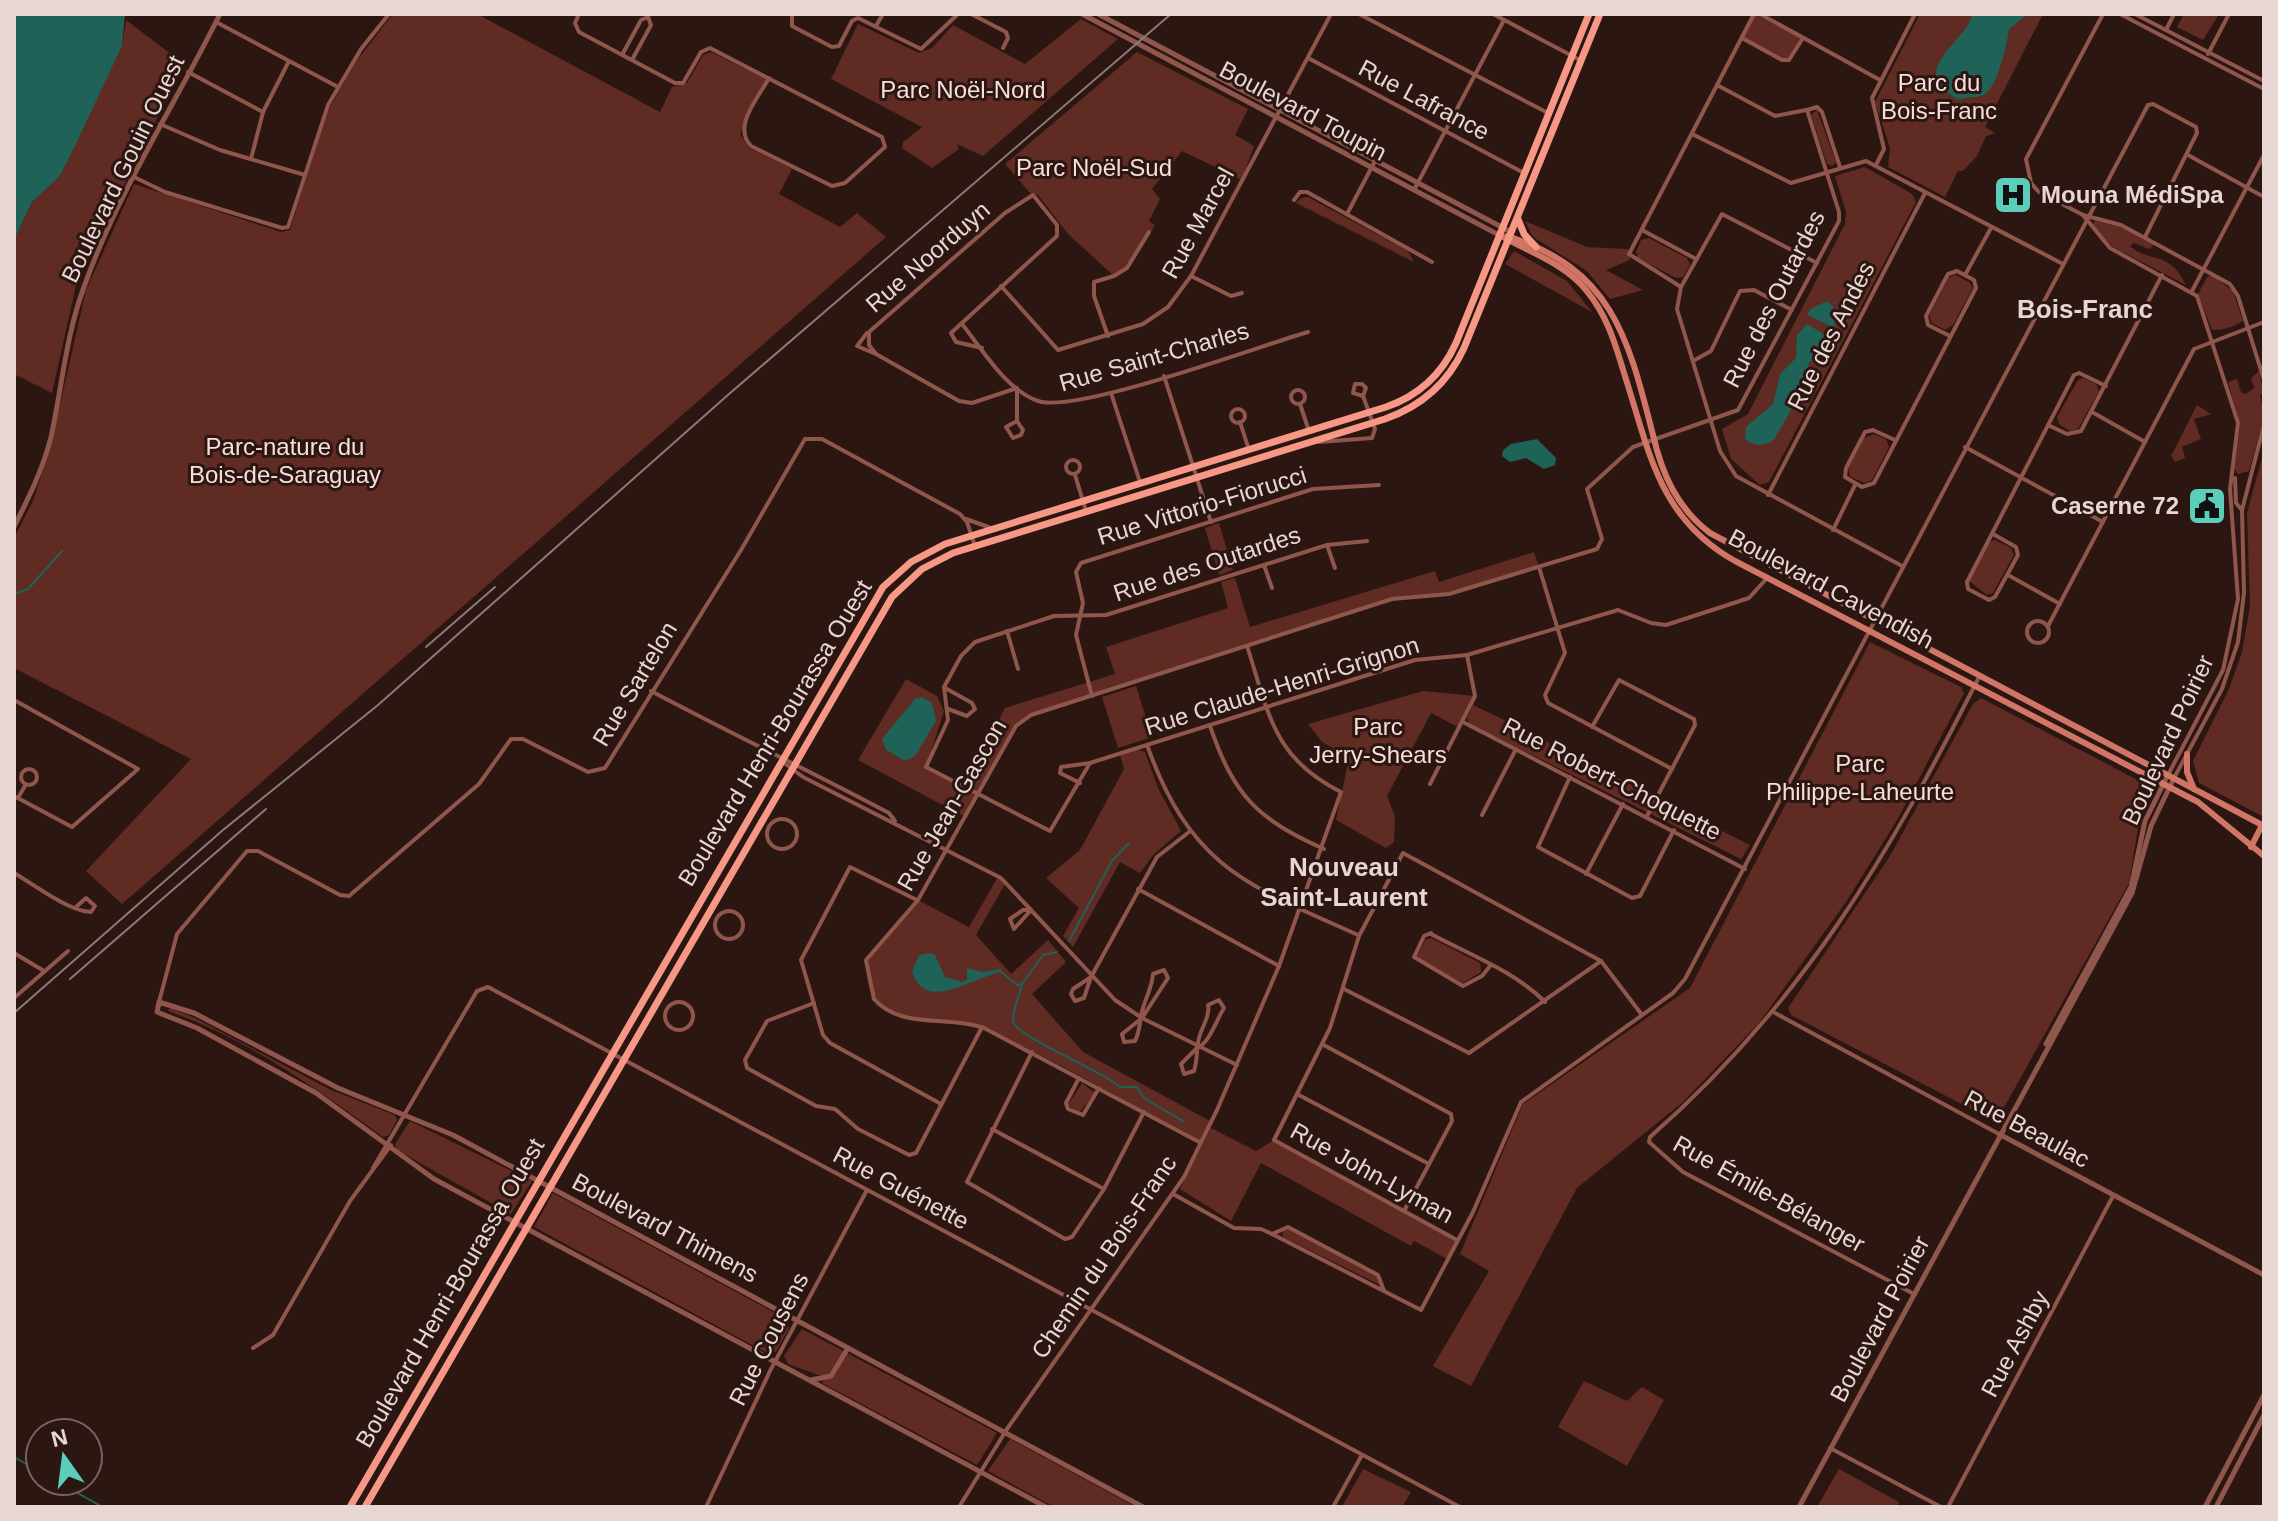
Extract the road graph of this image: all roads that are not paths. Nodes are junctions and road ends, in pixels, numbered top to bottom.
1 (220, 14) edge
2 (389, 14) edge
3 (579, 14) edge
4 (792, 14) edge
5 (883, 14) edge
6 (958, 14) edge
7 (971, 14) edge
8 (1082, 14) edge
9 (1098, 14) edge
10 (1331, 14) edge
11 (1359, 14) edge
12 (1493, 14) edge
13 (1589, 14) edge
14 (1600, 14) edge
15 (1757, 14) edge
16 (1915, 14) edge
17 (2103, 14) edge
18 (2120, 14) edge
19 (2135, 14) edge
20 (2174, 14) edge
21 (2229, 14) edge
22 (1504, 20) junction
23 (1095, 21) junction
24 (216, 22) junction
25 (876, 26) junction
26 (2166, 30) junction
27 (2163, 36) junction
28 (1742, 38) junction
29 (1803, 38) junction
30 (1003, 48) dead end
31 (2209, 52) junction
32 (622, 55) junction
33 (1571, 55) junction
34 (1308, 58) junction
35 (2205, 58) junction
36 (632, 60) junction
37 (1580, 60) junction
38 (289, 61) junction
39 (188, 72) junction
40 (1475, 75) junction
41 (769, 78) junction
42 (1880, 80) junction
43 (2264, 81) edge
44 (1717, 85) junction
45 (338, 87) junction
46 (2264, 89) edge
47 (1280, 110) junction
48 (1807, 110) junction
49 (263, 112) junction
50 (1548, 113) junction
51 (1276, 117) junction
52 (160, 124) junction
53 (1447, 131) junction
54 (1692, 134) junction
55 (2188, 155) junction
56 (2264, 155) edge
57 (251, 159) junction
58 (1375, 161) junction
59 (1876, 165) junction
60 (1372, 167) junction
61 (1840, 167) junction
62 (1826, 172) junction
63 (1524, 173) junction
64 (305, 175) junction
65 (134, 177) junction
66 (1417, 183) junction
67 (2247, 188) junction
68 (1414, 190) junction
69 (1925, 193) junction
70 (2264, 197) edge
71 (1294, 200) dead end
72 (1347, 214) junction
73 (1518, 216) junction
74 (2086, 217) junction
75 (1991, 227) junction
76 (1641, 229) junction
77 (1501, 231) junction
78 (1149, 232) dead end
79 (1510, 236) junction
80 (2145, 237) junction
81 (1536, 247) junction
82 (1696, 259) junction
83 (1432, 262) dead end
84 (1817, 263) junction
85 (2061, 263) junction
86 (2204, 268) junction
87 (1965, 275) junction
88 (2162, 275) junction
89 (1191, 276) junction
90 (1001, 286) junction
91 (1681, 287) junction
92 (2192, 291) junction
93 (1242, 293) dead end
94 (1792, 310) junction
95 (2264, 322) edge
96 (962, 324) junction
97 (2248, 328) junction
98 (869, 332) junction
99 (1308, 332) dead end
100 (1108, 336) junction
101 (1950, 336) junction
102 (2213, 341) junction
103 (982, 348) junction
104 (876, 354) junction
105 (1693, 361) junction
106 (1164, 376) junction
107 (2264, 380) edge
108 (2106, 386) junction
109 (1017, 388) junction
110 (1111, 393) junction
111 (1363, 396) dead end
112 (1300, 404) dead end
113 (2092, 412) junction
114 (1369, 413) junction
115 (1017, 421) junction
116 (1240, 422) dead end
117 (1712, 422) junction
118 (1373, 423) junction
119 (2048, 425) junction
120 (2264, 425) edge
121 (1309, 431) junction
122 (1895, 440) junction
123 (1650, 441) junction
124 (1309, 442) junction
125 (2145, 442) junction
126 (1965, 447) junction
127 (1249, 450) junction
128 (1193, 467) junction
129 (1075, 474) dead end
130 (1196, 477) junction
131 (2021, 478) junction
132 (2235, 478) dead end
133 (1140, 483) junction
134 (1379, 485) dead end
135 (1855, 485) junction
136 (1587, 489) joint
137 (1768, 495) junction
138 (1083, 501) junction
139 (2242, 510) junction
140 (1086, 511) junction
141 (966, 519) junction
142 (1211, 522) junction
143 (2104, 522) junction
144 (14, 527) edge
145 (994, 529) junction
146 (1833, 530) junction
147 (1993, 534) junction
148 (971, 535) junction
149 (1367, 541) dead end
150 (1327, 545) junction
151 (975, 546) junction
152 (1264, 565) junction
153 (1903, 566) junction
154 (1539, 567) junction
155 (1335, 568) dead end
156 (2008, 575) junction
157 (1768, 577) junction
158 (1272, 588) dead end
159 (2060, 604) junction
160 (1078, 615) junction
161 (1874, 622) junction
162 (2048, 626) junction
163 (1558, 628) junction
164 (1870, 630) junction
165 (1007, 631) junction
166 (1247, 646) junction
167 (1467, 655) junction
168 (1018, 669) dead end
169 (1979, 677) junction
170 (1975, 685) junction
171 (944, 687) junction
172 (650, 690) junction
173 (1092, 696) junction
174 (14, 700) edge
175 (1267, 707) junction
176 (948, 709) junction
177 (1463, 722) junction
178 (2073, 725) junction
179 (1210, 726) junction
180 (1592, 727) junction
181 (2069, 733) junction
182 (1147, 745) junction
183 (1516, 749) junction
184 (2187, 754) junction
185 (781, 760) junction
186 (1090, 763) junction
187 (793, 767) junction
188 (1672, 769) junction
189 (2171, 776) junction
190 (1570, 777) junction
191 (1080, 783) junction
192 (26, 784) dead end
193 (1430, 784) dead end
194 (2167, 785) junction
195 (2194, 789) junction
196 (977, 795) junction
197 (16, 797) edge
198 (1623, 804) junction
199 (1482, 815) dead end
200 (1647, 816) junction
201 (895, 821) junction
202 (761, 823) junction
203 (2263, 825) edge
204 (770, 829) junction
205 (1674, 830) junction
206 (1189, 832) junction
207 (2251, 847) junction
208 (948, 849) junction
209 (1324, 849) junction
210 (2264, 856) edge
211 (1745, 869) junction
212 (14, 873) edge
213 (1586, 874) junction
214 (1138, 889) junction
215 (918, 900) junction
216 (76, 907) dead end
217 (1031, 910) junction
218 (1302, 910) junction
219 (708, 913) junction
220 (719, 919) junction
221 (1359, 936) junction
222 (68, 951) dead end
223 (14, 953) edge
224 (1601, 961) junction
225 (1279, 966) junction
226 (1490, 966) junction
227 (44, 971) junction
228 (1091, 977) junction
229 (1344, 989) junction
230 (14, 998) edge
231 (159, 1002) junction
232 (1545, 1002) junction
233 (814, 1003) junction
234 (656, 1004) junction
235 (668, 1010) junction
236 (1775, 1013) junction
237 (1642, 1015) junction
238 (1142, 1018) junction
239 (982, 1027) junction
240 (1322, 1044) junction
241 (1199, 1047) junction
242 (1032, 1052) junction
243 (612, 1053) junction
244 (624, 1060) junction
245 (1237, 1065) junction
246 (1079, 1078) junction
247 (1099, 1088) junction
248 (1297, 1094) junction
249 (941, 1104) junction
250 (1144, 1112) junction
251 (406, 1114) junction
252 (992, 1129) junction
253 (1999, 1134) junction
254 (1201, 1143) junction
255 (388, 1147) junction
256 (1429, 1164) junction
257 (538, 1180) junction
258 (551, 1187) junction
259 (1104, 1189) junction
260 (867, 1190) junction
261 (1173, 1194) junction
262 (2113, 1196) junction
263 (1404, 1211) junction
264 (514, 1222) junction
265 (526, 1229) junction
266 (1272, 1234) junction
267 (1457, 1240) junction
268 (2264, 1275) edge
269 (1384, 1291) junction
270 (1914, 1294) junction
271 (1092, 1311) junction
272 (798, 1321) junction
273 (253, 1348) dead end
274 (848, 1348) junction
275 (775, 1362) junction
276 (810, 1380) junction
277 (2264, 1395) edge
278 (2264, 1415) edge
279 (1005, 1432) junction
280 (1830, 1448) junction
281 (1362, 1455) junction
282 (980, 1472) junction
283 (2209, 1500) junction
284 (2216, 1506) edge
285 (350, 1507) edge
286 (365, 1507) edge
287 (706, 1507) edge
288 (959, 1507) edge
289 (1046, 1507) edge
290 (1143, 1507) edge
291 (1333, 1507) edge
292 (1460, 1507) edge
293 (1799, 1507) edge
294 (1941, 1507) edge
295 (1948, 1507) edge
296 (2205, 1507) edge

1 - 24 street, Boulevard Gouin Ouest
2 - 45 street
3 - 32 street
4 - 25 street
5 - 25 street
6 - 25 street
7 - 30 street
8 - 23 street, Boulevard Toupin
9 - 23 street
9 - 47 street, Boulevard Toupin
10 - 34 street, Rue Marcel
11 - 40 street
12 - 22 street
13 - 33 main road, Boulevard Henri-Bourassa Ouest
14 - 37 main road, Boulevard Henri-Bourassa Ouest
15 - 28 street
15 - 29 street
16 - 42 street
17 - 74 street
18 - 27 street
19 - 26 street
20 - 26 street
21 - 31 street
22 - 33 street
22 - 40 street
23 - 51 street, Boulevard Toupin
24 - 38 street
24 - 39 street, Boulevard Gouin Ouest
26 - 27 street
26 - 31 street
27 - 35 street
28 - 29 street
28 - 44 street
29 - 42 street
31 - 35 street
31 - 43 street
32 - 36 street
32 - 36 street
33 - 37 street
33 - 50 main road, Boulevard Henri-Bourassa Ouest
34 - 47 street, Rue Marcel
34 - 53 street, Rue Lafrance
35 - 46 street
36 - 41 street
37 - 73 main road, Boulevard Henri-Bourassa Ouest
38 - 45 street
38 - 49 street
39 - 49 street
39 - 52 street, Boulevard Gouin Ouest
40 - 50 street
40 - 53 street
41 - 41 street
42 - 59 street
44 - 48 street
44 - 54 street
45 - 64 street
47 - 51 street, Rue Marcel
47 - 58 street, Boulevard Toupin
48 - 61 street
48 - 62 street, Rue des Outardes
49 - 57 street
50 - 63 main road, Boulevard Henri-Bourassa Ouest
51 - 60 street, Boulevard Toupin
51 - 89 street, Rue Marcel
52 - 57 street
52 - 65 street, Boulevard Gouin Ouest
53 - 63 street, Rue Lafrance
53 - 66 street
54 - 62 street
54 - 76 street
55 - 67 street
55 - 74 street
55 - 80 street
56 - 67 street
57 - 64 street
58 - 60 street
58 - 66 street, Boulevard Toupin
59 - 61 street
59 - 69 street
60 - 68 street, Boulevard Toupin
60 - 72 street
61 - 62 street
62 - 84 street, Rue des Outardes
63 - 77 main road, Boulevard Henri-Bourassa Ouest
64 - 65 street
65 - 144 street, Boulevard Gouin Ouest
66 - 68 street
66 - 77 street, Boulevard Toupin
67 - 70 street
67 - 86 street
68 - 77 street, Boulevard Toupin
69 - 75 street
69 - 137 street, Rue des Andes
71 - 72 street
72 - 83 street
73 - 79 main road, Boulevard Henri-Bourassa Ouest
73 - 81 main road
74 - 80 street
74 - 85 street
74 - 88 street
75 - 85 street
75 - 87 street
76 - 82 street
76 - 91 street
77 - 79 main road, Boulevard Toupin
77 - 114 main road, Boulevard Henri-Bourassa Ouest
78 - 100 street
79 - 81 main road, Boulevard Cavendish
79 - 118 main road, Boulevard Henri-Bourassa Ouest
79 - 123 main road, Boulevard Cavendish
80 - 86 street
81 - 123 main road, Boulevard Cavendish
82 - 84 street
82 - 91 street
84 - 94 street, Rue des Outardes
85 - 126 street
86 - 92 street
86 - 97 street
87 - 101 street
87 - 101 street
88 - 92 street
88 - 108 street
89 - 93 street
89 - 100 street, Rue Marcel
90 - 96 street
90 - 98 street, Rue Noorduyn
90 - 100 street, Rue Marcel
91 - 105 street
92 - 102 street, Boulevard Poirier
94 - 105 street
94 - 117 street, Rue des Outardes
95 - 97 street
96 - 103 street, Rue Saint-Charles
96 - 103 street, Rue Saint-Charles
97 - 102 street
97 - 107 street
98 - 104 street, Rue Noorduyn
98 - 104 street, Rue Noorduyn
99 - 106 street, Rue Saint-Charles
101 - 122 street
102 - 125 street
102 - 189 street, Boulevard Poirier
103 - 109 street, Rue Saint-Charles
104 - 109 street, Rue Noorduyn
105 - 117 street
106 - 110 street, Rue Saint-Charles
106 - 128 street
108 - 113 street
108 - 119 street
109 - 110 street, Rue Saint-Charles
109 - 115 street
110 - 133 street
111 - 114 street
112 - 121 street
113 - 119 street
113 - 125 street
114 - 118 street
114 - 121 main road, Boulevard Henri-Bourassa Ouest
115 - 115 street
116 - 127 street
117 - 123 street, Rue des Outardes
117 - 137 street
118 - 124 main road, Boulevard Henri-Bourassa Ouest
118 - 124 street, Boulevard Henri-Bourassa Ouest
119 - 131 street
120 - 139 street, Boulevard Poirier
121 - 127 main road, Boulevard Henri-Bourassa Ouest
122 - 135 street
122 - 135 street
123 - 136 street, Rue des Outardes
123 - 157 main road, Boulevard Cavendish
123 - 161 main road, Boulevard Cavendish
124 - 130 main road, Boulevard Henri-Bourassa Ouest
125 - 143 street
126 - 131 street
126 - 153 street
127 - 128 main road, Boulevard Henri-Bourassa Ouest
128 - 130 street
128 - 133 main road, Boulevard Henri-Bourassa Ouest
129 - 138 street
130 - 140 main road, Boulevard Henri-Bourassa Ouest
130 - 142 street
131 - 143 street
131 - 147 street
132 - 139 street, Boulevard Poirier
133 - 138 main road, Boulevard Henri-Bourassa Ouest
134 - 142 street, Rue Vittorio-Fiorucci
135 - 146 street
136 - 154 street, Rue Jean-Gascon
137 - 146 street
138 - 140 street
138 - 145 main road, Boulevard Henri-Bourassa Ouest
139 - 184 street, Boulevard Poirier
140 - 151 main road, Boulevard Henri-Bourassa Ouest
141 - 145 street, Rue Sartelon
141 - 148 street
141 - 172 street, Rue Sartelon
142 - 160 street, Rue Vittorio-Fiorucci
143 - 159 street
145 - 148 main road, Boulevard Henri-Bourassa Ouest
146 - 153 street
147 - 156 street
147 - 156 street
148 - 151 street
148 - 185 main road, Boulevard Henri-Bourassa Ouest
149 - 150 street, Rue des Outardes
150 - 152 street, Rue des Outardes
150 - 155 street
151 - 187 main road, Boulevard Henri-Bourassa Ouest
152 - 158 street
152 - 160 street, Rue des Outardes
153 - 161 street
154 - 163 street
154 - 166 street, Rue Jean-Gascon
156 - 159 street
157 - 163 street, Rue Claude-Henri-Grignon
157 - 164 main road, Boulevard Cavendish
159 - 162 street
160 - 165 street, Rue des Outardes
160 - 173 street, Rue Vittorio-Fiorucci
161 - 164 street
161 - 169 main road, Boulevard Cavendish
162 - 162 street
163 - 167 street, Rue Claude-Henri-Grignon
163 - 180 street
164 - 170 main road, Boulevard Cavendish
164 - 211 street
165 - 168 street
165 - 171 street, Rue des Outardes
166 - 173 street, Rue Jean-Gascon
166 - 175 street
167 - 175 street, Rue Claude-Henri-Grignon
167 - 177 street
169 - 170 street
169 - 178 main road, Boulevard Cavendish
170 - 181 main road, Boulevard Cavendish
170 - 236 street
171 - 176 street
171 - 176 street
172 - 185 street
172 - 231 street, Rue Sartelon
173 - 196 street, Rue Jean-Gascon
174 - 197 street
175 - 179 street, Rue Claude-Henri-Grignon
175 - 209 street, Chemin du Bois-Franc
176 - 196 street
177 - 183 street, Rue Robert-Choquette
177 - 193 street
178 - 181 main road
178 - 189 main road, Boulevard Cavendish
179 - 182 street, Rue Claude-Henri-Grignon
179 - 209 street
180 - 188 street
180 - 188 street
181 - 194 main road, Boulevard Cavendish
182 - 186 street, Rue Claude-Henri-Grignon
182 - 206 street
183 - 190 street, Rue Robert-Choquette
183 - 199 street
184 - 189 street, Boulevard Poirier
184 - 195 main road
185 - 187 street
185 - 243 main road, Boulevard Henri-Bourassa Ouest
186 - 191 street
186 - 191 street, Rue Claude-Henri-Grignon
187 - 201 street
187 - 201 street
187 - 202 main road, Boulevard Henri-Bourassa Ouest
188 - 200 street
189 - 194 street, Boulevard Poirier
189 - 195 main road, Boulevard Cavendish
190 - 198 street, Rue Robert-Choquette
190 - 213 street
191 - 196 street
192 - 197 street
194 - 207 main road, Boulevard Cavendish
194 - 253 street, Boulevard Poirier
195 - 203 main road, Boulevard Cavendish
196 - 208 street, Rue Jean-Gascon
198 - 200 street, Rue Robert-Choquette
198 - 213 street
200 - 205 street, Rue Robert-Choquette
201 - 208 street
202 - 204 street, Boulevard Henri-Bourassa Ouest
202 - 219 main road, Boulevard Henri-Bourassa Ouest
203 - 207 main road
204 - 204 street, Boulevard Henri-Bourassa Ouest
205 - 211 street, Rue Robert-Choquette
205 - 213 street
206 - 214 street
206 - 218 street
207 - 210 main road, Boulevard Cavendish
208 - 215 street, Rue Jean-Gascon
208 - 217 street
209 - 218 street, Chemin du Bois-Franc
211 - 237 street
212 - 216 street
214 - 225 street
214 - 228 street
215 - 233 street
215 - 239 street, Rue Jean-Gascon
217 - 217 street
217 - 228 street
218 - 221 street
218 - 225 street, Chemin du Bois-Franc
219 - 220 street, Boulevard Henri-Bourassa Ouest
219 - 234 main road, Boulevard Henri-Bourassa Ouest
220 - 220 street, Boulevard Henri-Bourassa Ouest
221 - 224 street
221 - 229 street
222 - 227 street
223 - 227 street
224 - 232 street
224 - 237 street
225 - 245 street, Chemin du Bois-Franc
226 - 226 street
226 - 232 street
227 - 230 street
228 - 228 street
228 - 238 street
229 - 232 street
229 - 240 street
231 - 251 street, Boulevard Thimens
231 - 255 street, Rue Sartelon
233 - 249 street
233 - 249 street
234 - 235 street
234 - 244 main road, Boulevard Henri-Bourassa Ouest
235 - 235 street
236 - 253 street, Rue Beaulac
236 - 270 street, Rue Émile-Bélanger
237 - 267 street
238 - 238 street
238 - 238 street
238 - 241 street
239 - 242 street, Rue Jean-Gascon
239 - 249 street
240 - 248 street
240 - 256 street
241 - 241 street
241 - 241 street
241 - 245 street
242 - 246 street, Rue Jean-Gascon
242 - 252 street
243 - 244 street, Rue Guénette
243 - 251 street, Rue Guénette
243 - 257 main road, Boulevard Henri-Bourassa Ouest
244 - 258 main road, Boulevard Henri-Bourassa Ouest
244 - 260 street, Rue Guénette
245 - 254 street, Chemin du Bois-Franc
246 - 247 street, Rue Jean-Gascon
246 - 247 street
247 - 250 street, Rue Jean-Gascon
248 - 256 street
248 - 263 street, Rue John-Lyman
250 - 254 street, Rue Jean-Gascon
250 - 259 street
251 - 255 street, Rue Guénette
251 - 257 street, Boulevard Thimens
252 - 259 street
252 - 259 street
253 - 262 street, Rue Beaulac
253 - 270 street, Boulevard Poirier
254 - 261 street, Chemin du Bois-Franc
255 - 264 street
255 - 273 street, Rue Guénette
256 - 263 street
257 - 258 street, Boulevard Thimens
257 - 264 main road, Boulevard Henri-Bourassa Ouest
258 - 265 main road, Boulevard Henri-Bourassa Ouest
258 - 272 street, Boulevard Thimens
260 - 271 street, Rue Guénette
260 - 272 street, Rue Cousens
261 - 266 street
261 - 271 street, Chemin du Bois-Franc
262 - 268 street, Rue Beaulac
262 - 295 street, Rue Ashby
263 - 267 street, Rue John-Lyman
264 - 265 street
264 - 285 main road, Boulevard Henri-Bourassa Ouest
265 - 275 street
265 - 286 main road, Boulevard Henri-Bourassa Ouest
266 - 269 street
266 - 269 street
267 - 269 street
270 - 280 street, Boulevard Poirier
271 - 279 street, Chemin du Bois-Franc
271 - 281 street, Rue Guénette
272 - 274 street, Boulevard Thimens
272 - 275 street, Rue Cousens
274 - 276 street
274 - 279 street, Boulevard Thimens
275 - 276 street
275 - 287 street, Rue Cousens
276 - 282 street
277 - 283 street
278 - 284 street
279 - 282 street, Chemin du Bois-Franc
279 - 290 street, Boulevard Thimens
280 - 293 street, Boulevard Poirier
280 - 294 street
281 - 291 street
281 - 292 street, Rue Guénette
282 - 288 street, Chemin du Bois-Franc
282 - 289 street
283 - 284 street
283 - 296 street

